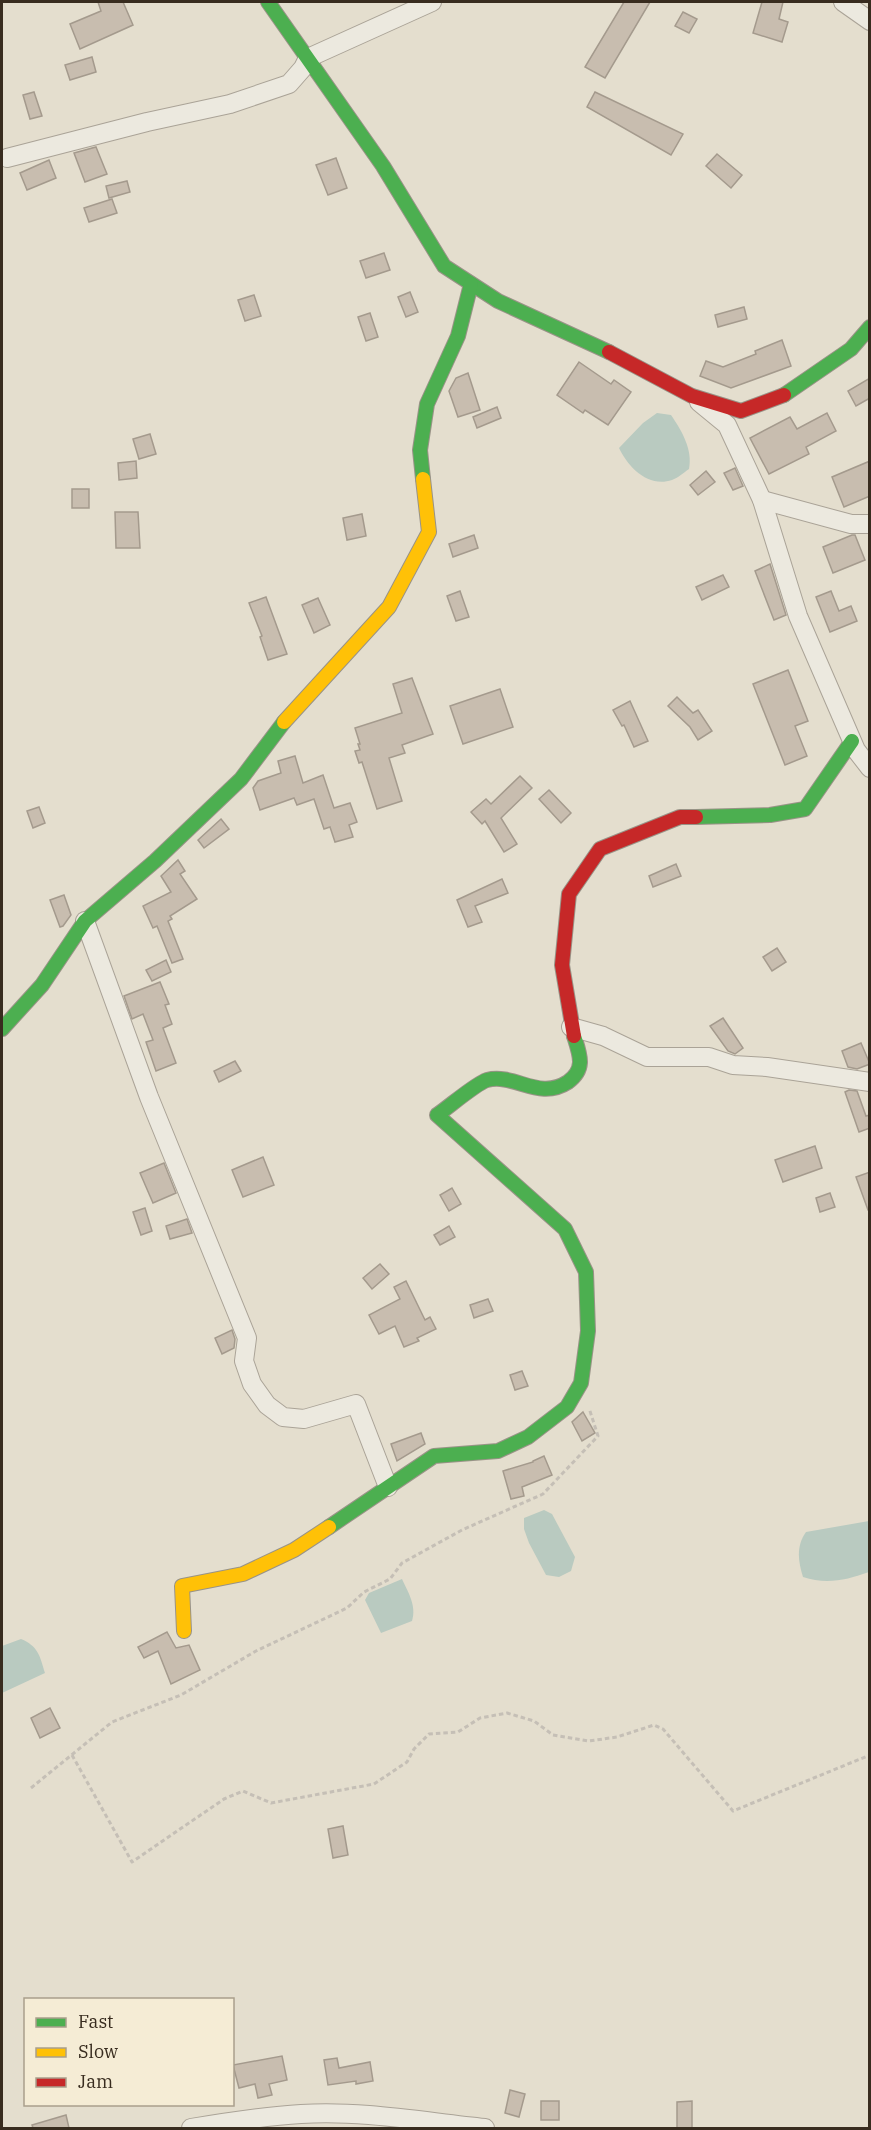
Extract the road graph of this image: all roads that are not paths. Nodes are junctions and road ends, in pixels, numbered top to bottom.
1 (268, 2) edge
2 (432, 2) edge
3 (843, 2) edge
4 (870, 21) edge
5 (308, 58) junction
6 (7, 158) dead end
7 (471, 284) junction
8 (870, 327) edge
9 (692, 396) junction
10 (762, 500) junction
11 (870, 524) edge
12 (852, 741) junction
13 (870, 768) edge
14 (85, 921) junction
15 (571, 1027) junction
16 (2, 1029) edge
17 (870, 1082) edge
18 (388, 1487) junction
19 (184, 1631) dead end
20 (191, 2128) edge
21 (486, 2128) edge

1 - 5 street
2 - 5 street
3 - 4 street
5 - 6 street
5 - 7 street
7 - 9 street
7 - 14 street
8 - 9 street
9 - 10 street
10 - 11 street
10 - 12 street
12 - 13 street
12 - 15 street
14 - 16 street
14 - 18 street
15 - 17 street
15 - 18 street
18 - 19 street
20 - 21 street

